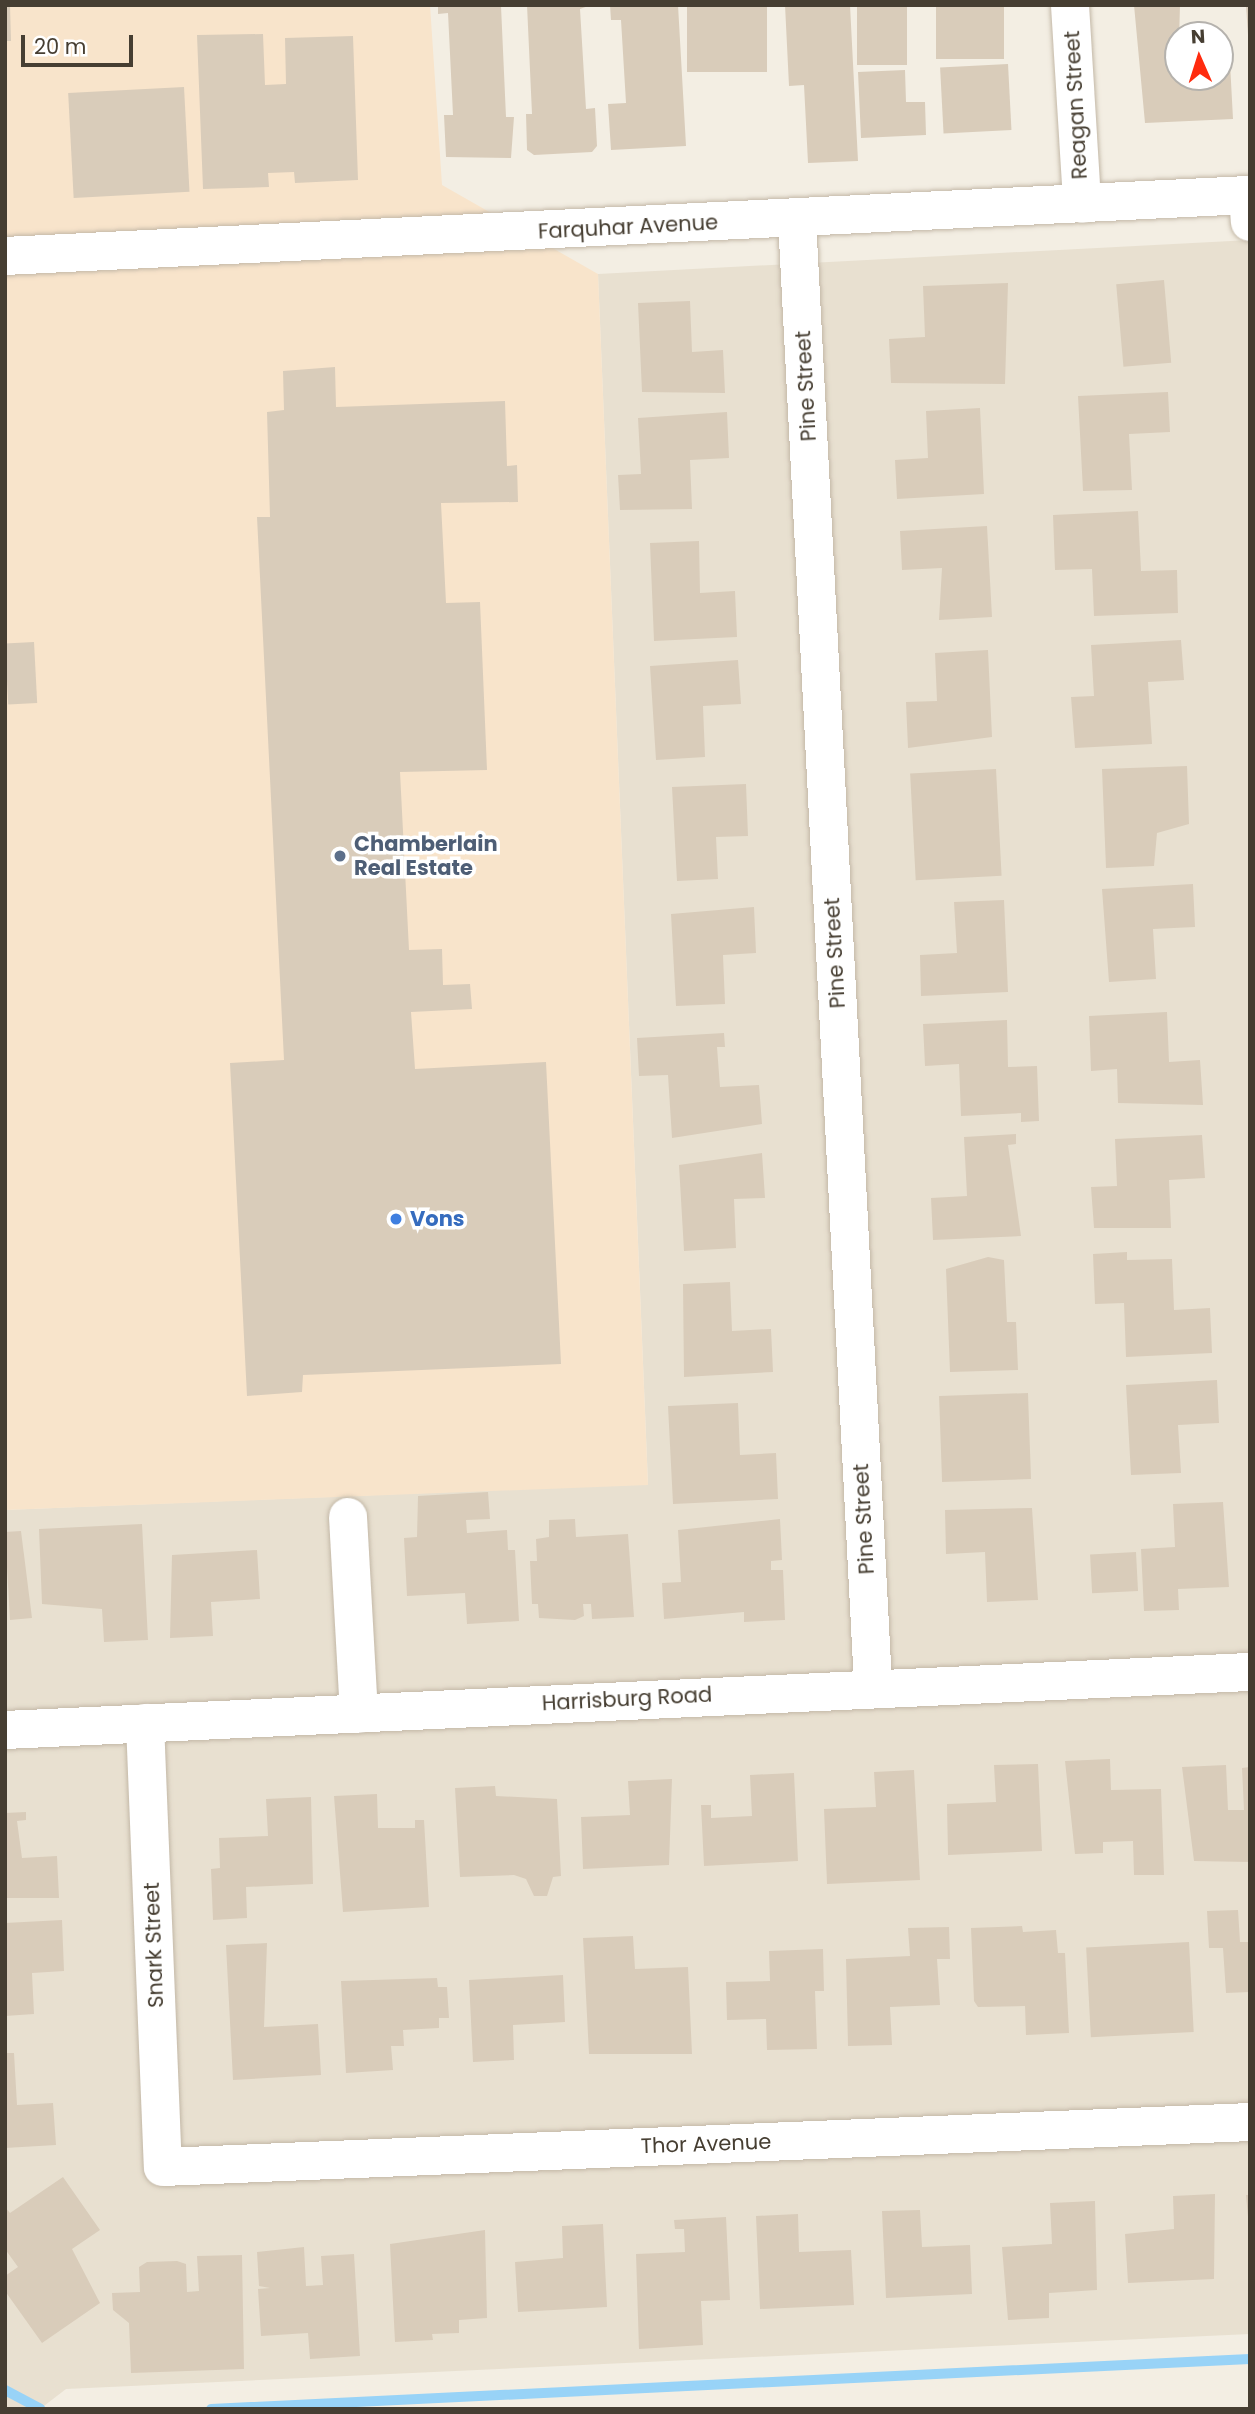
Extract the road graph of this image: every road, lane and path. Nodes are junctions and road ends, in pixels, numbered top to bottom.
1 (1070, 5) edge
2 (1082, 204) junction
3 (1249, 204) edge
4 (797, 219) junction
5 (5, 256) edge
6 (348, 1517) dead end
7 (1250, 1672) edge
8 (873, 1686) junction
9 (359, 1714) junction
10 (145, 1723) junction
11 (5, 1730) edge
12 (1250, 2122) edge
13 (163, 2167) joint

1 - 2 street, Reagan Street
2 - 3 street, Farquhar Avenue
2 - 4 street, Farquhar Avenue
4 - 5 street, Farquhar Avenue
4 - 8 street, Pine Street
6 - 9 street
7 - 8 street, Harrisburg Road
8 - 9 street, Harrisburg Road
9 - 10 street, Harrisburg Road
10 - 11 street, Harrisburg Road
10 - 13 street, Snark Street
12 - 13 street, Thor Avenue

